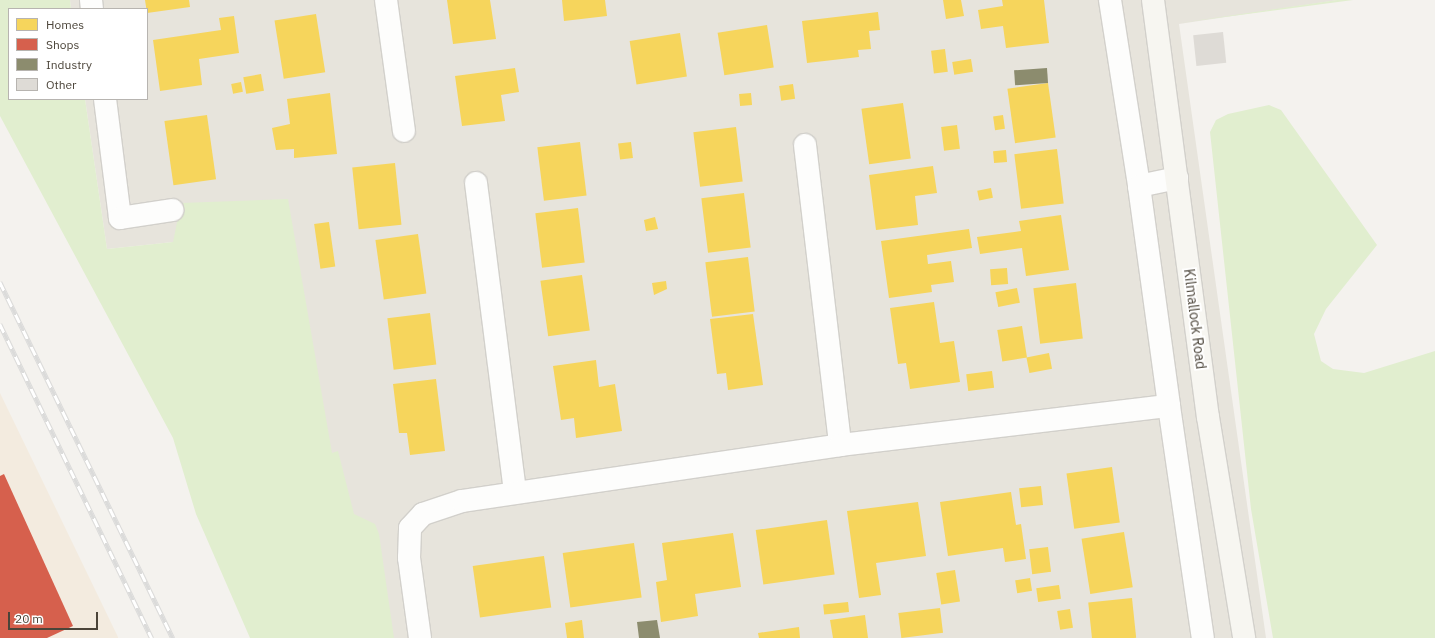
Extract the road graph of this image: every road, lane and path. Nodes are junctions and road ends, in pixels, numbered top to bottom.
1 (386, 0) edge
2 (1110, 0) edge
3 (1153, 0) edge
4 (104, 100) edge
5 (404, 131) dead end
6 (805, 144) dead end
7 (1177, 178) junction
8 (476, 183) dead end
9 (1139, 186) junction
10 (172, 210) dead end
11 (1169, 406) junction
12 (840, 445) junction
13 (515, 493) junction
14 (420, 638) edge
15 (1203, 638) edge
16 (1244, 638) edge

1 - 5 street
2 - 9 street
3 - 7 main road, Kilmallock Road
4 - 10 street
6 - 12 street
7 - 9 street
7 - 16 main road, Kilmallock Road
8 - 13 street
9 - 11 street
11 - 12 street
11 - 15 street
12 - 13 street
13 - 14 street

